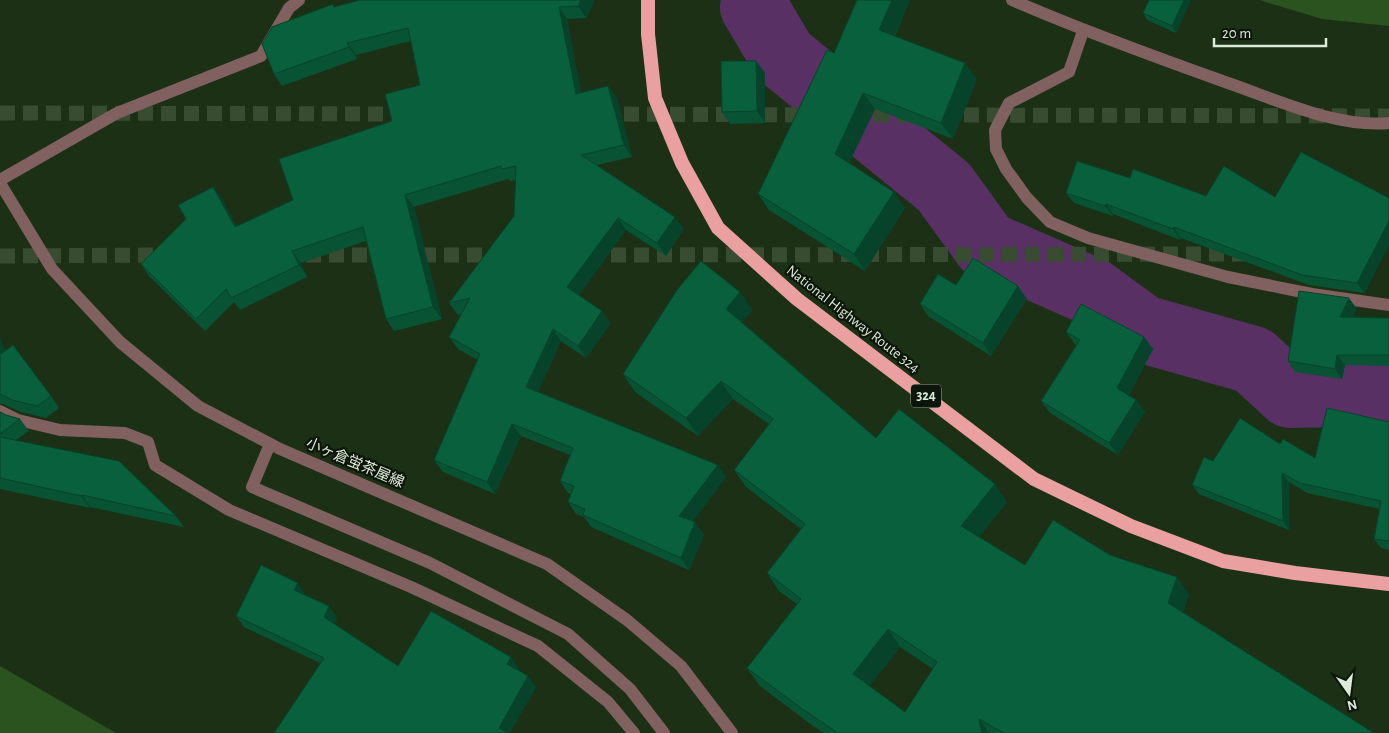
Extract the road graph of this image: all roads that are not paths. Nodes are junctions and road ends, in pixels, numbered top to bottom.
1 (299, 0) edge
2 (648, 0) edge
3 (1012, 0) edge
4 (1083, 31) junction
5 (1389, 123) edge
6 (0, 182) edge
7 (1389, 305) edge
8 (0, 411) edge
9 (270, 444) junction
10 (1389, 584) edge
11 (634, 733) edge
12 (664, 733) edge
13 (732, 733) edge

1 - 6 street
2 - 10 highway, National Highway Route 324 / 324
3 - 4 street
4 - 5 street
4 - 7 street
6 - 9 street, 小ヶ倉蛍茶屋線
8 - 11 street
9 - 12 street
9 - 13 street, 小ヶ倉蛍茶屋線

